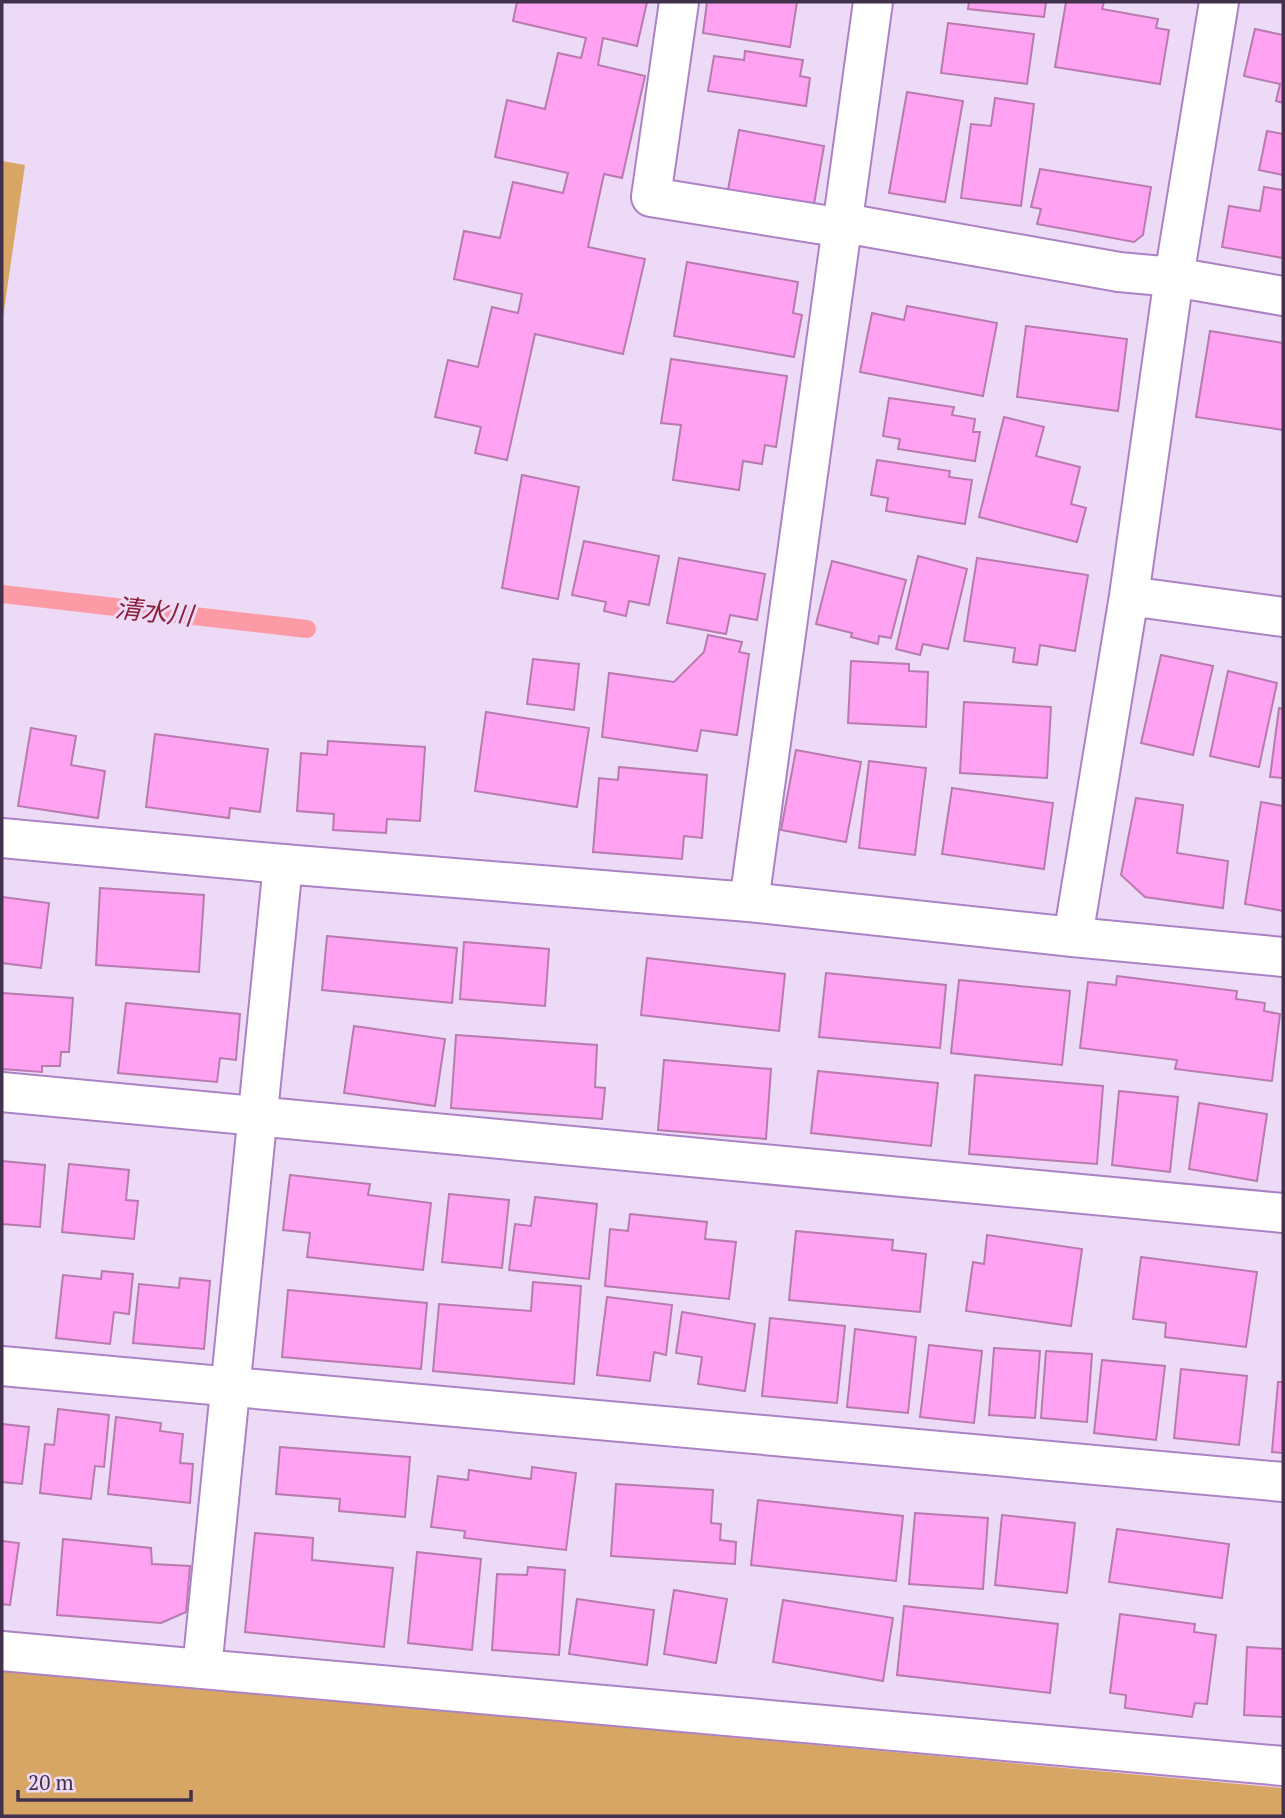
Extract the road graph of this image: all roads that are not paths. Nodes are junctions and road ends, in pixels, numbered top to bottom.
1 (679, 2) edge
2 (873, 2) edge
3 (1219, 2) edge
4 (844, 225) junction
5 (1174, 277) junction
6 (1283, 296) edge
7 (1129, 596) junction
8 (1283, 617) edge
9 (2, 838) edge
10 (283, 864) junction
11 (749, 902) junction
12 (1073, 937) junction
13 (1283, 957) edge
14 (2, 1092) edge
15 (258, 1114) junction
16 (1283, 1213) edge
17 (2, 1366) edge
18 (230, 1386) junction
19 (1283, 1482) edge
20 (2, 1651) edge
21 (202, 1669) junction
22 (1283, 1766) edge

1 - 4 street
2 - 4 street
3 - 5 street
4 - 5 street
4 - 11 street
5 - 6 street
5 - 7 street
7 - 8 street
7 - 12 street
9 - 10 street
10 - 11 street
10 - 15 street
11 - 12 street
12 - 13 street
14 - 15 street
15 - 16 street
15 - 18 street
17 - 18 street
18 - 19 street
18 - 21 street
20 - 21 street
21 - 22 street

